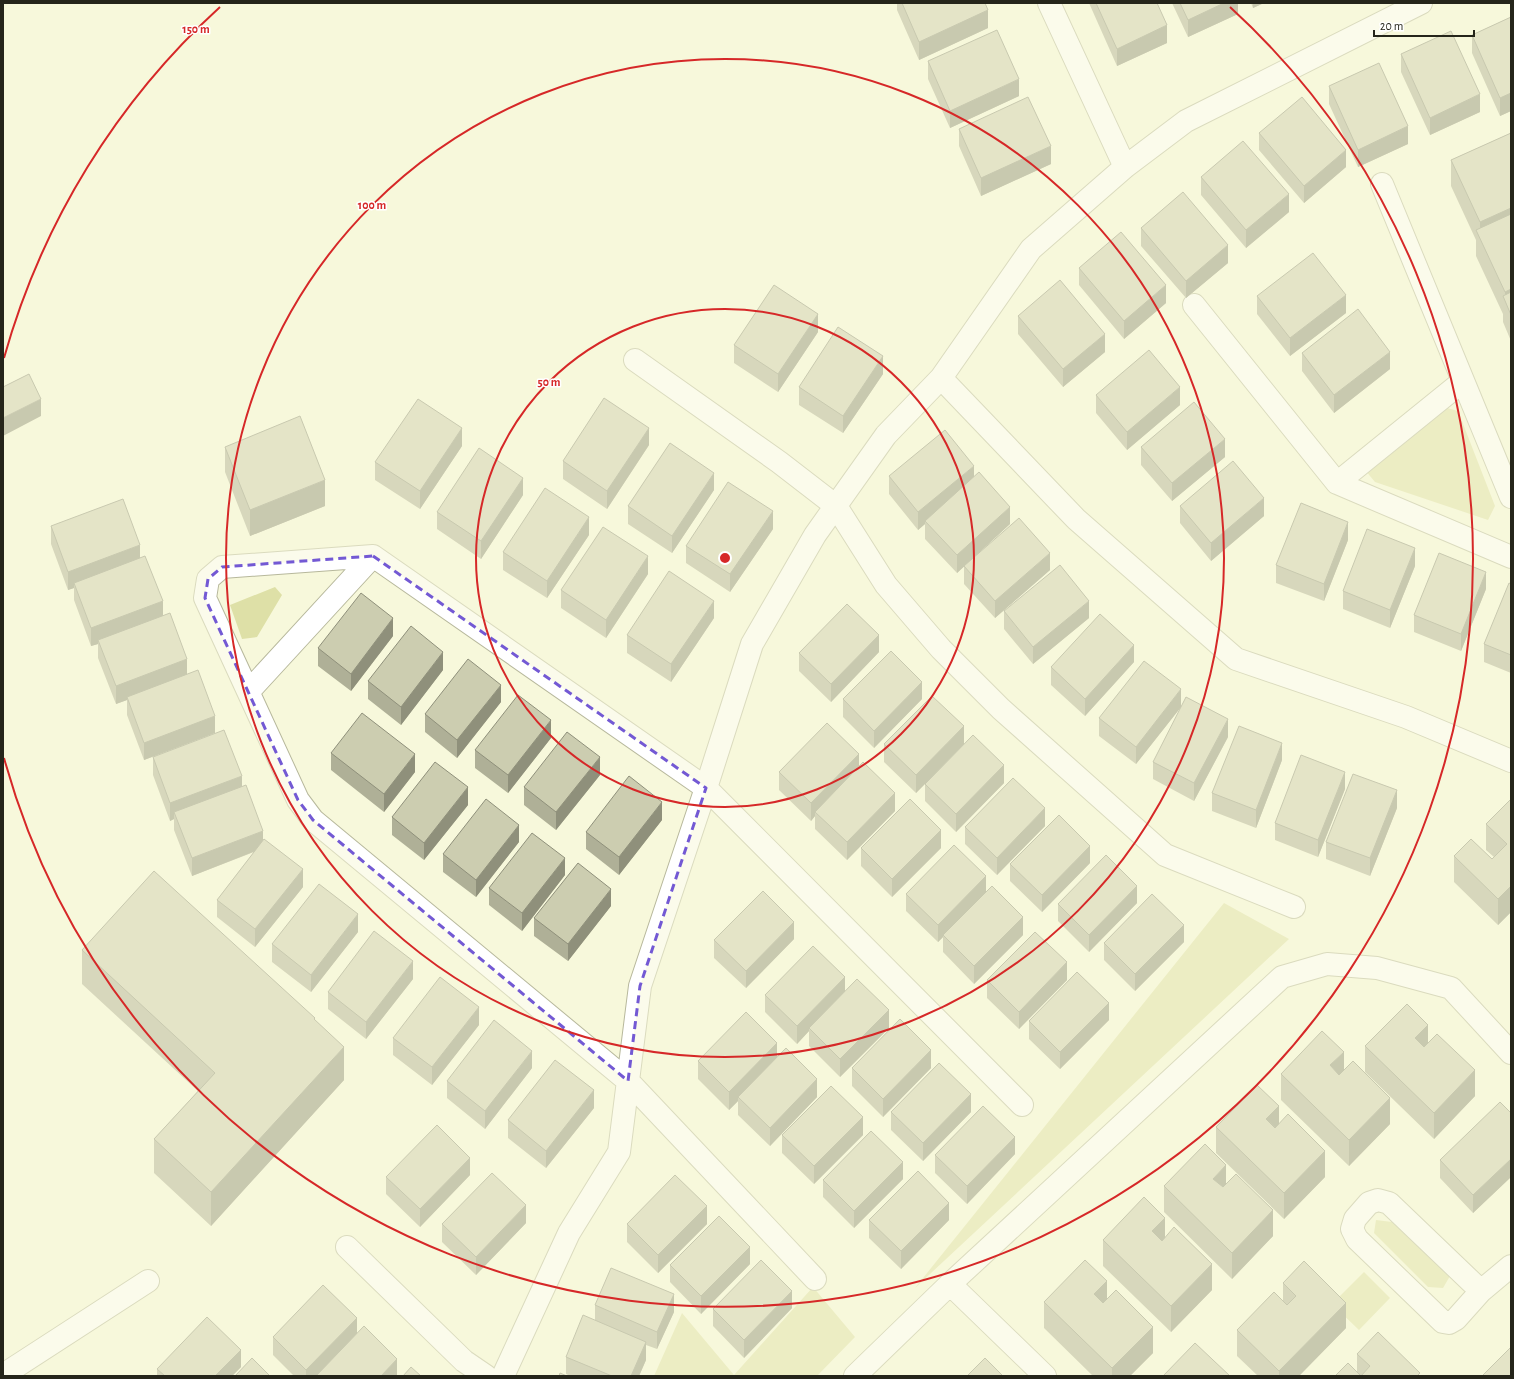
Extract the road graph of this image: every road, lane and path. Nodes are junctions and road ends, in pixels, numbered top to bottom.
1 (1049, 3) edge
2 (1421, 3) edge
3 (1125, 167) junction
4 (1382, 184) dead end
5 (1194, 305) dead end
6 (636, 360) dead end
7 (941, 378) junction
8 (1463, 381) junction
9 (1337, 484) junction
10 (1511, 497) edge
11 (836, 506) junction
12 (373, 556) junction
13 (1511, 557) edge
14 (249, 691) junction
15 (1511, 762) edge
16 (706, 788) junction
17 (1294, 907) dead end
18 (1511, 1053) edge
19 (628, 1081) junction
20 (1022, 1105) dead end
21 (347, 1247) dead end
22 (1511, 1266) edge
23 (815, 1279) dead end
24 (148, 1281) dead end
25 (950, 1284) junction
26 (1481, 1291) junction
27 (3, 1375) edge
28 (486, 1376) edge
29 (503, 1376) edge
30 (855, 1376) edge
31 (1045, 1376) edge

1 - 3 street
2 - 3 street
3 - 7 street
4 - 8 street
5 - 9 street
6 - 11 street
7 - 11 street
7 - 15 street
8 - 9 street
8 - 10 street
9 - 13 street
11 - 16 street
11 - 17 street
12 - 14 street
12 - 14 street
12 - 16 street
14 - 19 street
16 - 19 street
16 - 20 street
18 - 25 street
19 - 23 street
19 - 29 street
21 - 28 street
22 - 26 street
24 - 27 street
25 - 30 street
25 - 31 street
26 - 26 street

